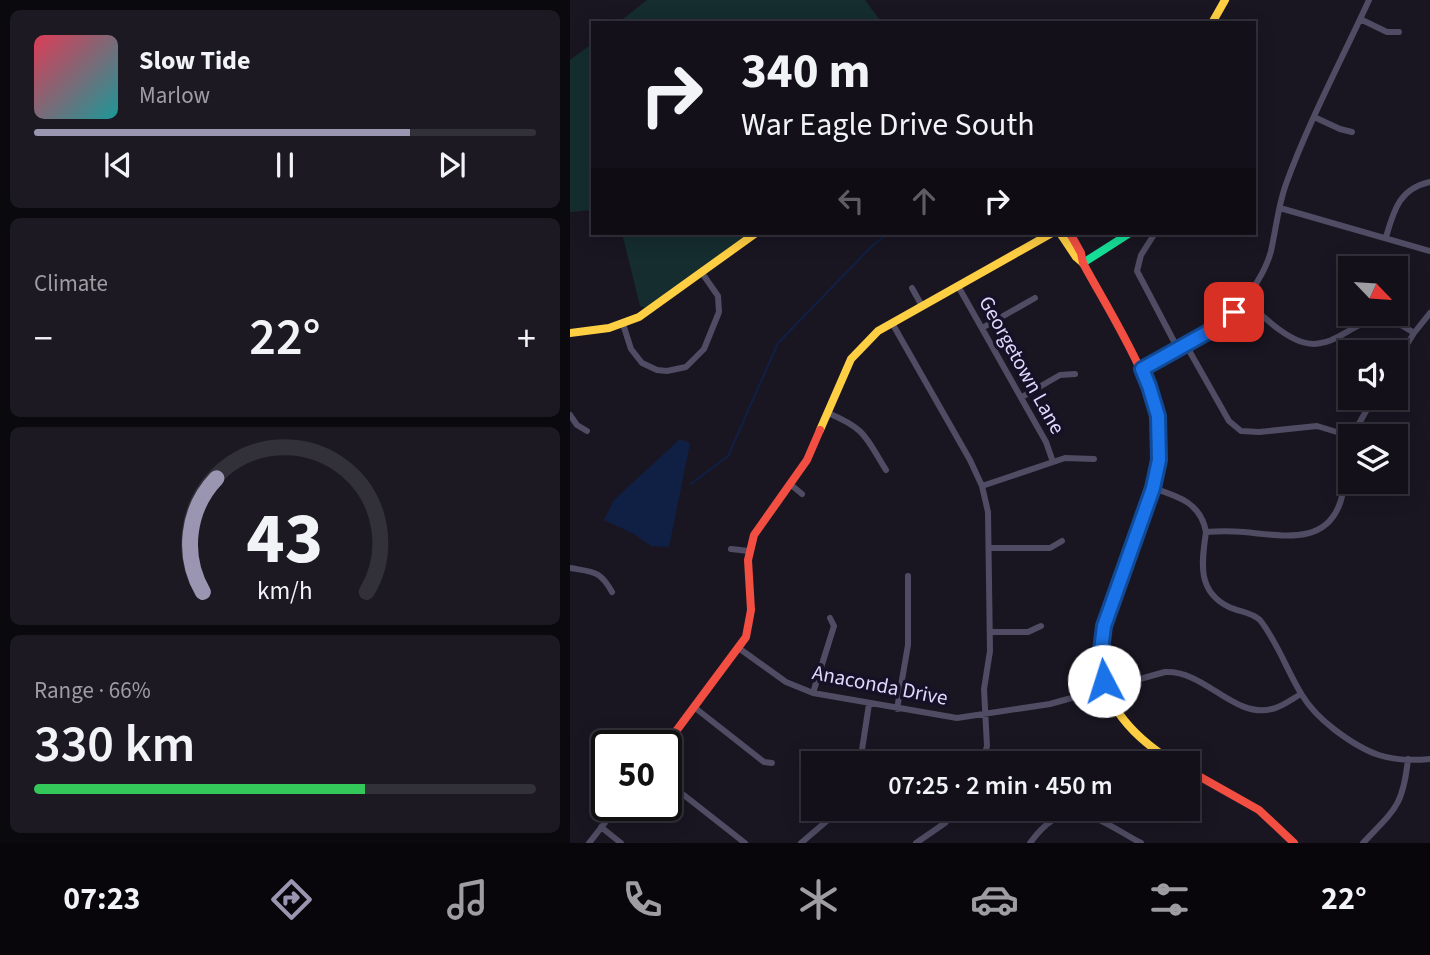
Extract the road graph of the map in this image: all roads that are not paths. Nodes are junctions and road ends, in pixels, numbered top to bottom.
1 (1225, 0) edge
2 (1369, 0) edge
3 (1360, 19) junction
4 (1213, 21) edge
5 (1399, 32) dead end
6 (1314, 117) junction
7 (1352, 131) dead end
8 (1429, 182) edge
9 (1280, 208) junction
10 (753, 235) edge
11 (1048, 235) edge
12 (1061, 235) edge
13 (1071, 235) edge
14 (1128, 235) edge
15 (1154, 235) edge
16 (1386, 237) junction
17 (1429, 251) edge
18 (1083, 263) junction
19 (702, 273) junction
20 (958, 286) junction
21 (912, 288) dead end
22 (1035, 298) dead end
23 (1244, 300) junction
24 (922, 306) junction
25 (1429, 313) edge
26 (893, 323) junction
27 (623, 324) junction
28 (982, 328) junction
29 (570, 332) edge
30 (1414, 333) junction
31 (1408, 343) edge
32 (1185, 345) junction
33 (1178, 349) junction
34 (1142, 369) junction
35 (1075, 374) dead end
36 (1022, 397) junction
37 (828, 413) junction
38 (570, 415) edge
39 (588, 431) dead end
40 (1338, 433) edge
41 (1094, 459) dead end
42 (1054, 462) junction
43 (886, 470) dead end
44 (790, 484) junction
45 (982, 486) junction
46 (1153, 488) junction
47 (802, 494) dead end
48 (1342, 494) edge
49 (1206, 532) junction
50 (1062, 541) dead end
51 (990, 548) junction
52 (731, 549) dead end
53 (749, 551) junction
54 (570, 568) edge
55 (908, 576) dead end
56 (612, 592) dead end
57 (830, 618) dead end
58 (1041, 626) dead end
59 (990, 632) junction
60 (740, 649) junction
61 (1106, 688) junction
62 (813, 693) junction
63 (1301, 694) junction
64 (869, 704) junction
65 (694, 708) junction
66 (897, 709) junction
67 (986, 713) junction
68 (677, 730) edge
69 (862, 751) edge
70 (986, 751) edge
71 (1156, 751) edge
72 (1429, 759) edge
73 (1408, 760) junction
74 (772, 763) dead end
75 (1200, 777) edge
76 (682, 794) edge
77 (607, 821) edge
78 (827, 821) edge
79 (947, 821) edge
80 (1048, 821) edge
81 (1100, 821) edge
82 (602, 827) junction
83 (589, 843) edge
84 (621, 843) edge
85 (745, 843) edge
86 (801, 843) edge
87 (916, 843) edge
88 (1030, 843) edge
89 (1141, 843) edge
90 (1294, 843) edge
91 (1363, 843) edge

1 - 4 main road
2 - 3 street
3 - 5 street
3 - 6 street
6 - 7 street
6 - 9 street
8 - 16 street
9 - 16 street
9 - 23 street
10 - 19 main road
11 - 20 main road
12 - 18 main road
13 - 18 main road
14 - 18 main road
15 - 33 street
16 - 17 street
18 - 34 main road
19 - 27 main road
19 - 27 street
20 - 24 main road
20 - 28 street, Georgetown Lane
21 - 24 street
22 - 28 street
23 - 30 street
23 - 32 street
24 - 26 main road
25 - 30 street
26 - 37 main road
26 - 45 street
27 - 29 main road
28 - 36 street, Georgetown Lane
30 - 31 street
32 - 33 street
32 - 40 street
33 - 34 street
34 - 46 main road
35 - 36 street
36 - 42 street, Georgetown Lane
37 - 43 street
37 - 44 main road
38 - 39 street
41 - 42 street
42 - 45 street
44 - 47 street
44 - 53 main road
45 - 51 street
46 - 49 street
46 - 61 main road
48 - 49 street
49 - 63 street
50 - 51 street
51 - 59 street
52 - 53 street
53 - 60 main road
54 - 56 street
55 - 66 street
57 - 62 street
58 - 59 street
59 - 67 street
60 - 62 street, Anaconda Drive
60 - 65 main road
61 - 63 street, Anaconda Drive
61 - 67 street, Anaconda Drive
61 - 71 main road
62 - 64 street, Anaconda Drive
63 - 73 street
64 - 66 street, Anaconda Drive
64 - 69 street
65 - 68 main road
65 - 74 street
66 - 67 street, Anaconda Drive
67 - 70 street
72 - 73 street
73 - 91 street
75 - 90 main road
76 - 85 street
77 - 82 street
78 - 86 street
79 - 87 street
80 - 88 street
81 - 89 street
82 - 83 street
82 - 84 street

